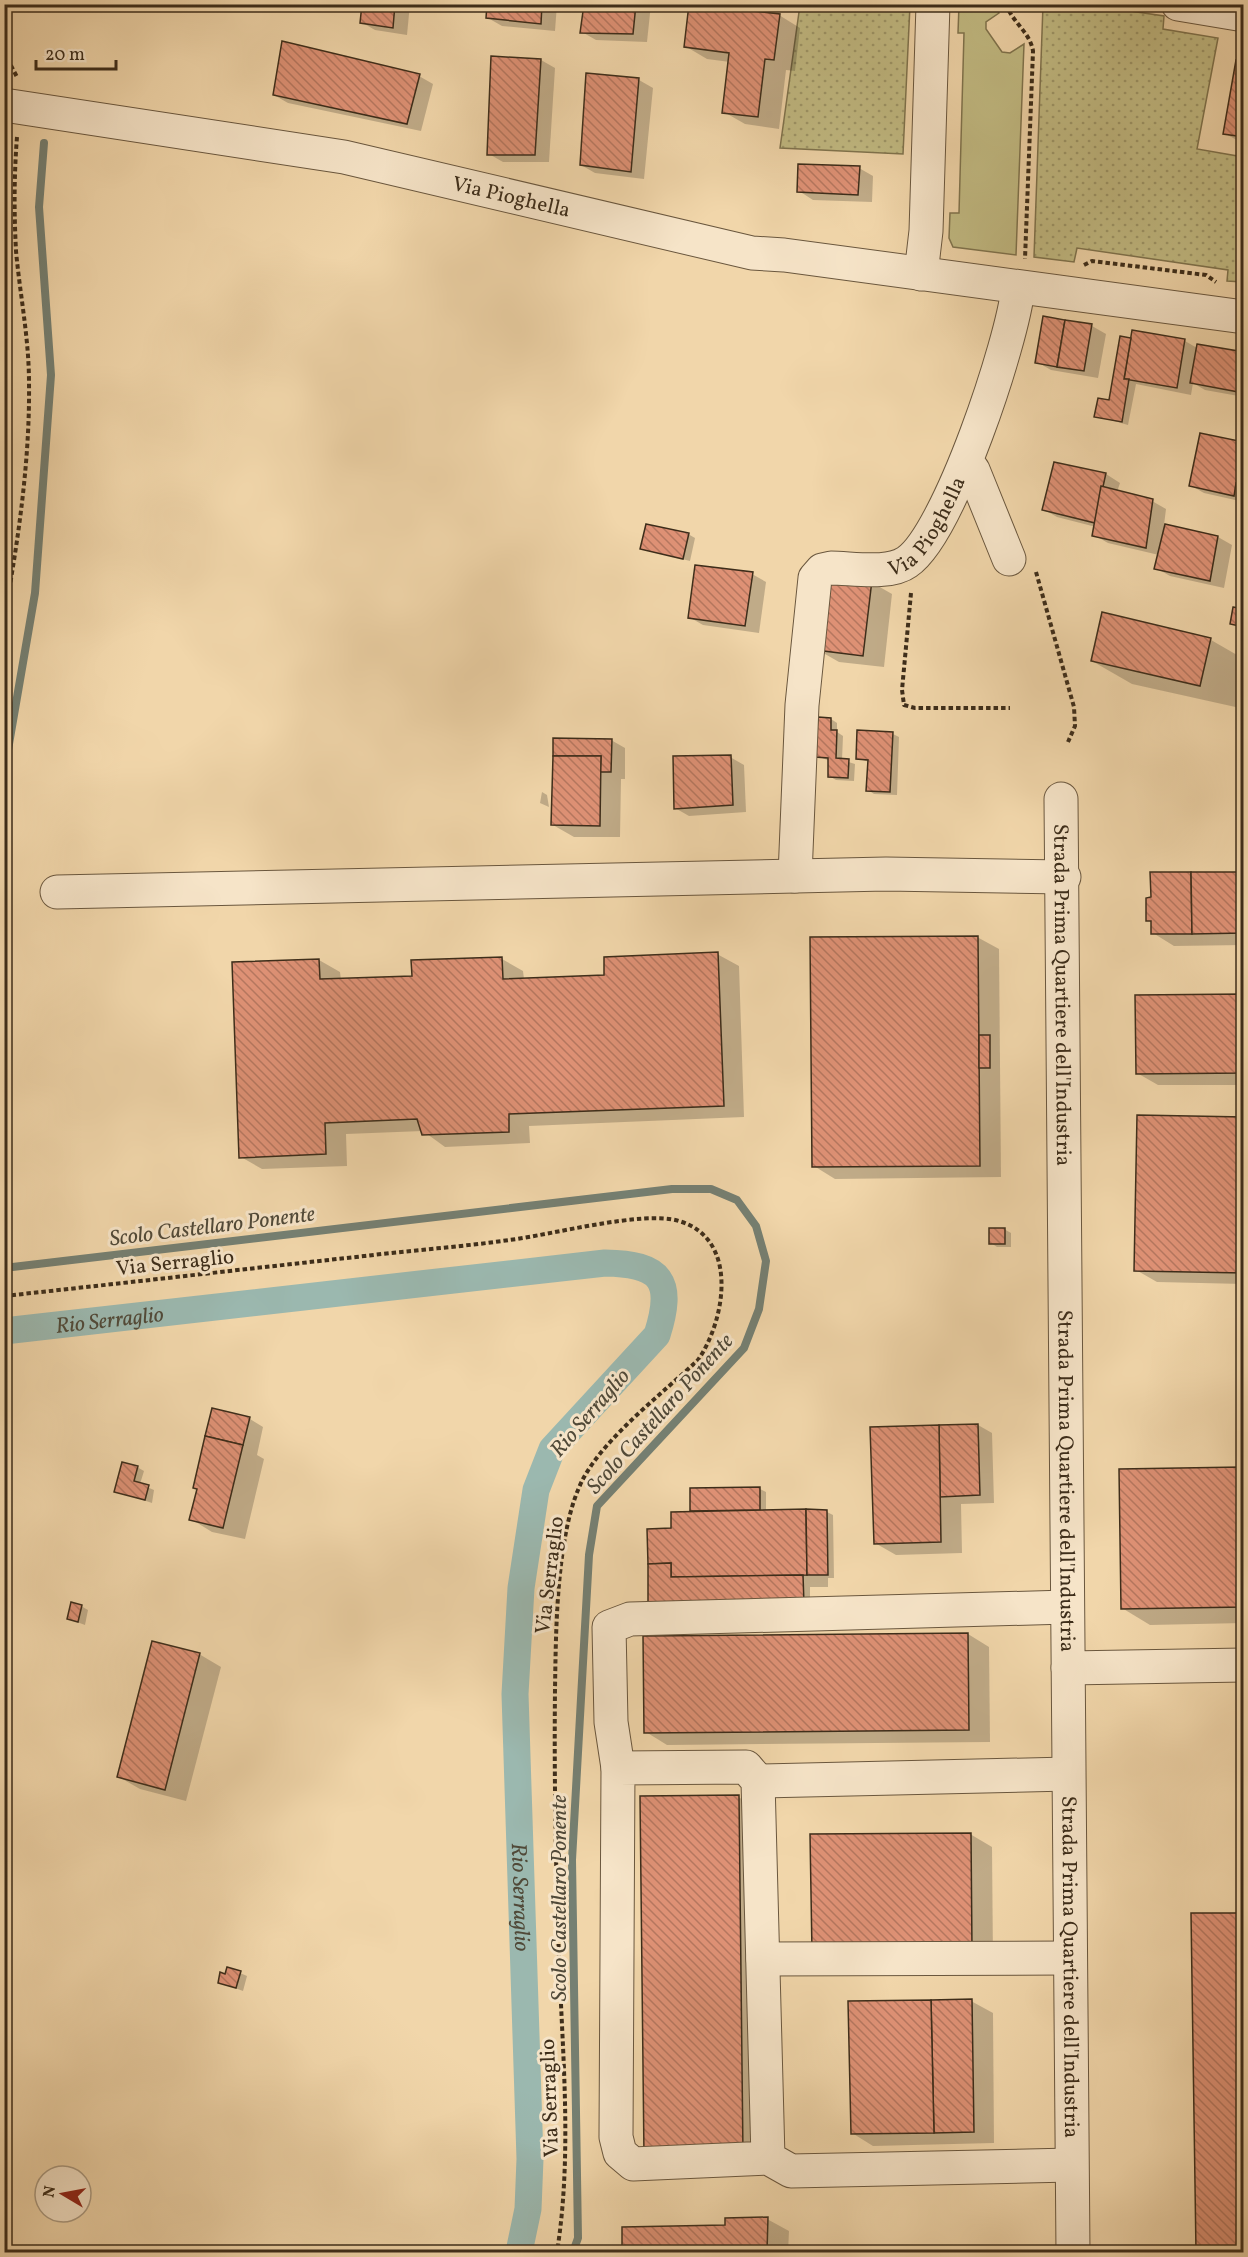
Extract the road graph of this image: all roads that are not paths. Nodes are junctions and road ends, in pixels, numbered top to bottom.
1 (933, 4) edge
2 (1178, 4) edge
3 (1244, 15) edge
4 (14, 98) edge
5 (921, 274) junction
6 (1022, 277) junction
7 (1244, 317) edge
8 (965, 465) junction
9 (1021, 562) road end
10 (1061, 799) dead end
11 (795, 876) junction
12 (1064, 877) junction
13 (57, 892) dead end
14 (1067, 1607) junction
15 (1244, 1665) edge
16 (1068, 1668) junction
17 (618, 1768) junction
18 (1068, 1774) junction
19 (758, 1781) junction
20 (1069, 1958) junction
21 (763, 1959) junction
22 (779, 2165) junction
23 (1071, 2165) junction
24 (1073, 2253) edge

1 - 5 street
2 - 3 street
4 - 5 street, Via Pioghella
5 - 6 street, Via Pioghella
6 - 7 street, Via Pioghella
6 - 8 street, Via Pioghella
8 - 9 street
8 - 11 street, Via Pioghella
10 - 12 street, Strada Prima Quartiere dell'Industria
11 - 12 street
11 - 13 street
12 - 14 street, Strada Prima Quartiere dell'Industria
14 - 16 street, Strada Prima Quartiere dell'Industria
14 - 17 street, Strada Prima Quartiere dell'Industria
15 - 16 street
16 - 18 street, Strada Prima Quartiere dell'Industria
17 - 19 street
17 - 22 street, Strada Prima Quartiere dell'Industria
18 - 19 street
18 - 20 street, Strada Prima Quartiere dell'Industria
19 - 21 street
20 - 21 street
20 - 23 street, Strada Prima Quartiere dell'Industria
21 - 22 street
22 - 23 street, Strada Prima Quartiere dell'Industria
23 - 24 street, Strada Prima Quartiere dell'Industria

